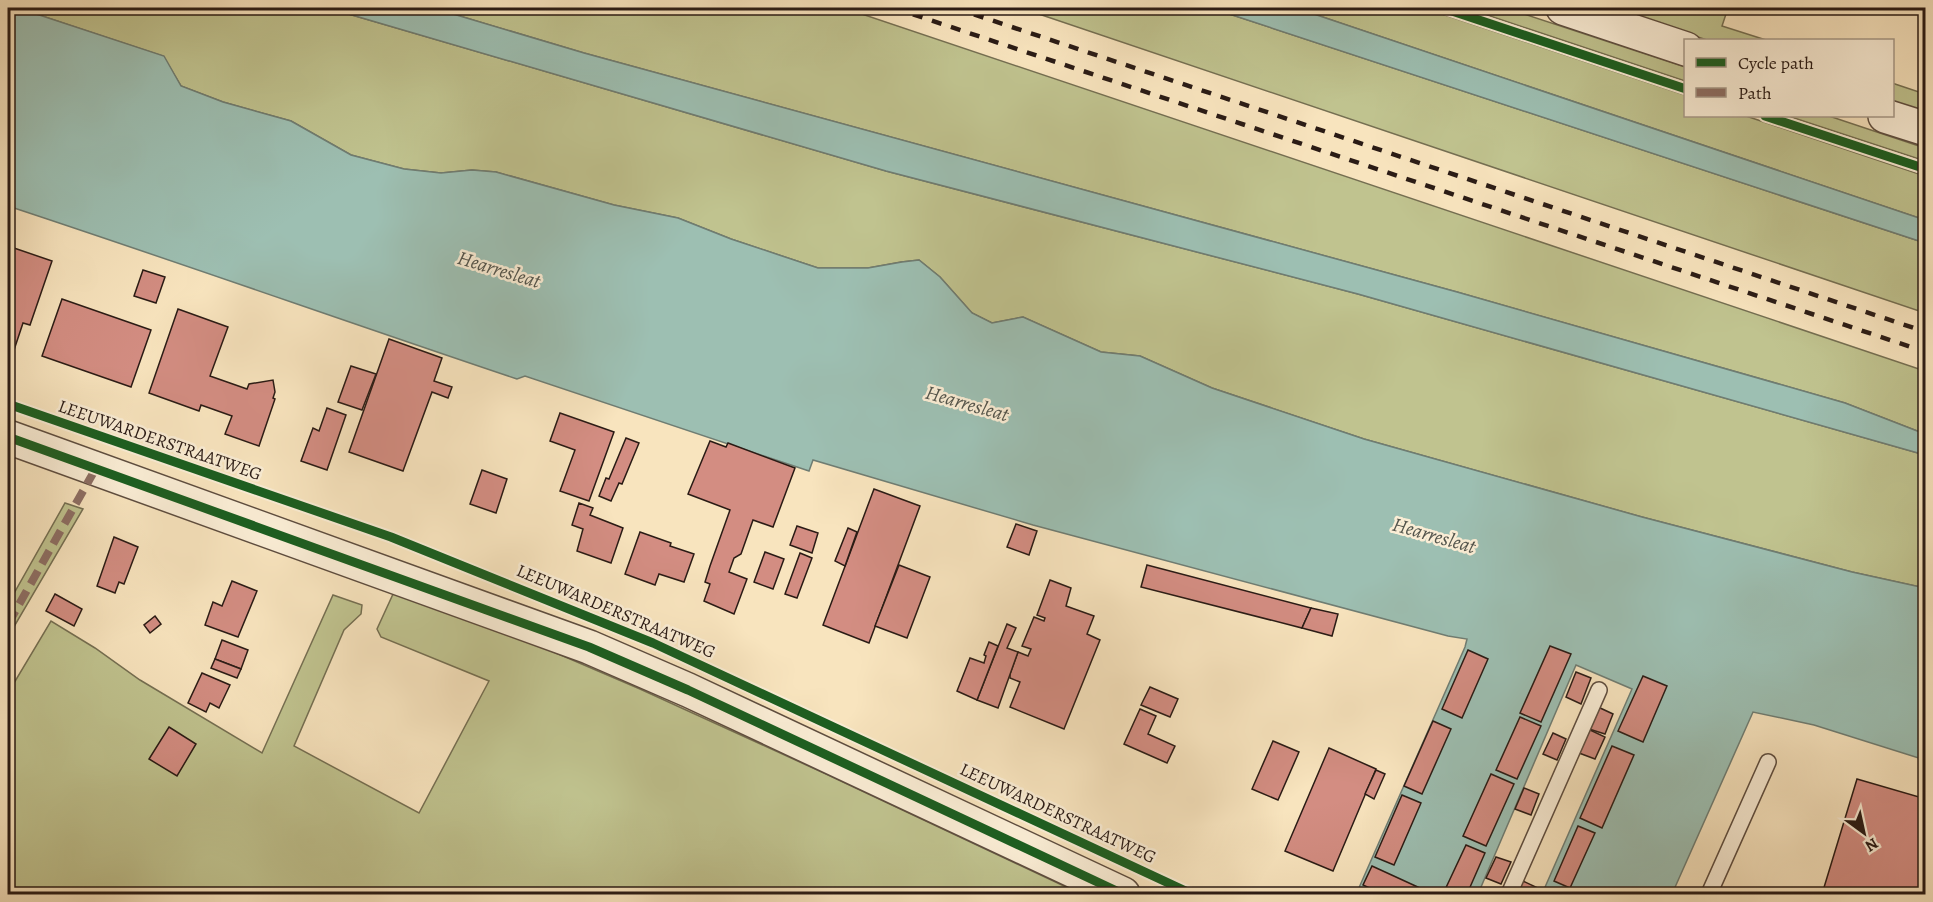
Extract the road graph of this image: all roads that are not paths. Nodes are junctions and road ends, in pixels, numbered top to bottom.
1 (1563, 8) edge
2 (1684, 48) edge
3 (1888, 117) edge
4 (1926, 129) edge
5 (8, 437) edge
6 (1599, 690) dead end
7 (1768, 762) dead end
8 (1123, 894) edge
9 (1509, 894) edge
10 (1709, 894) edge

1 - 2 street
3 - 4 street
5 - 8 street
6 - 9 lane
7 - 10 lane

